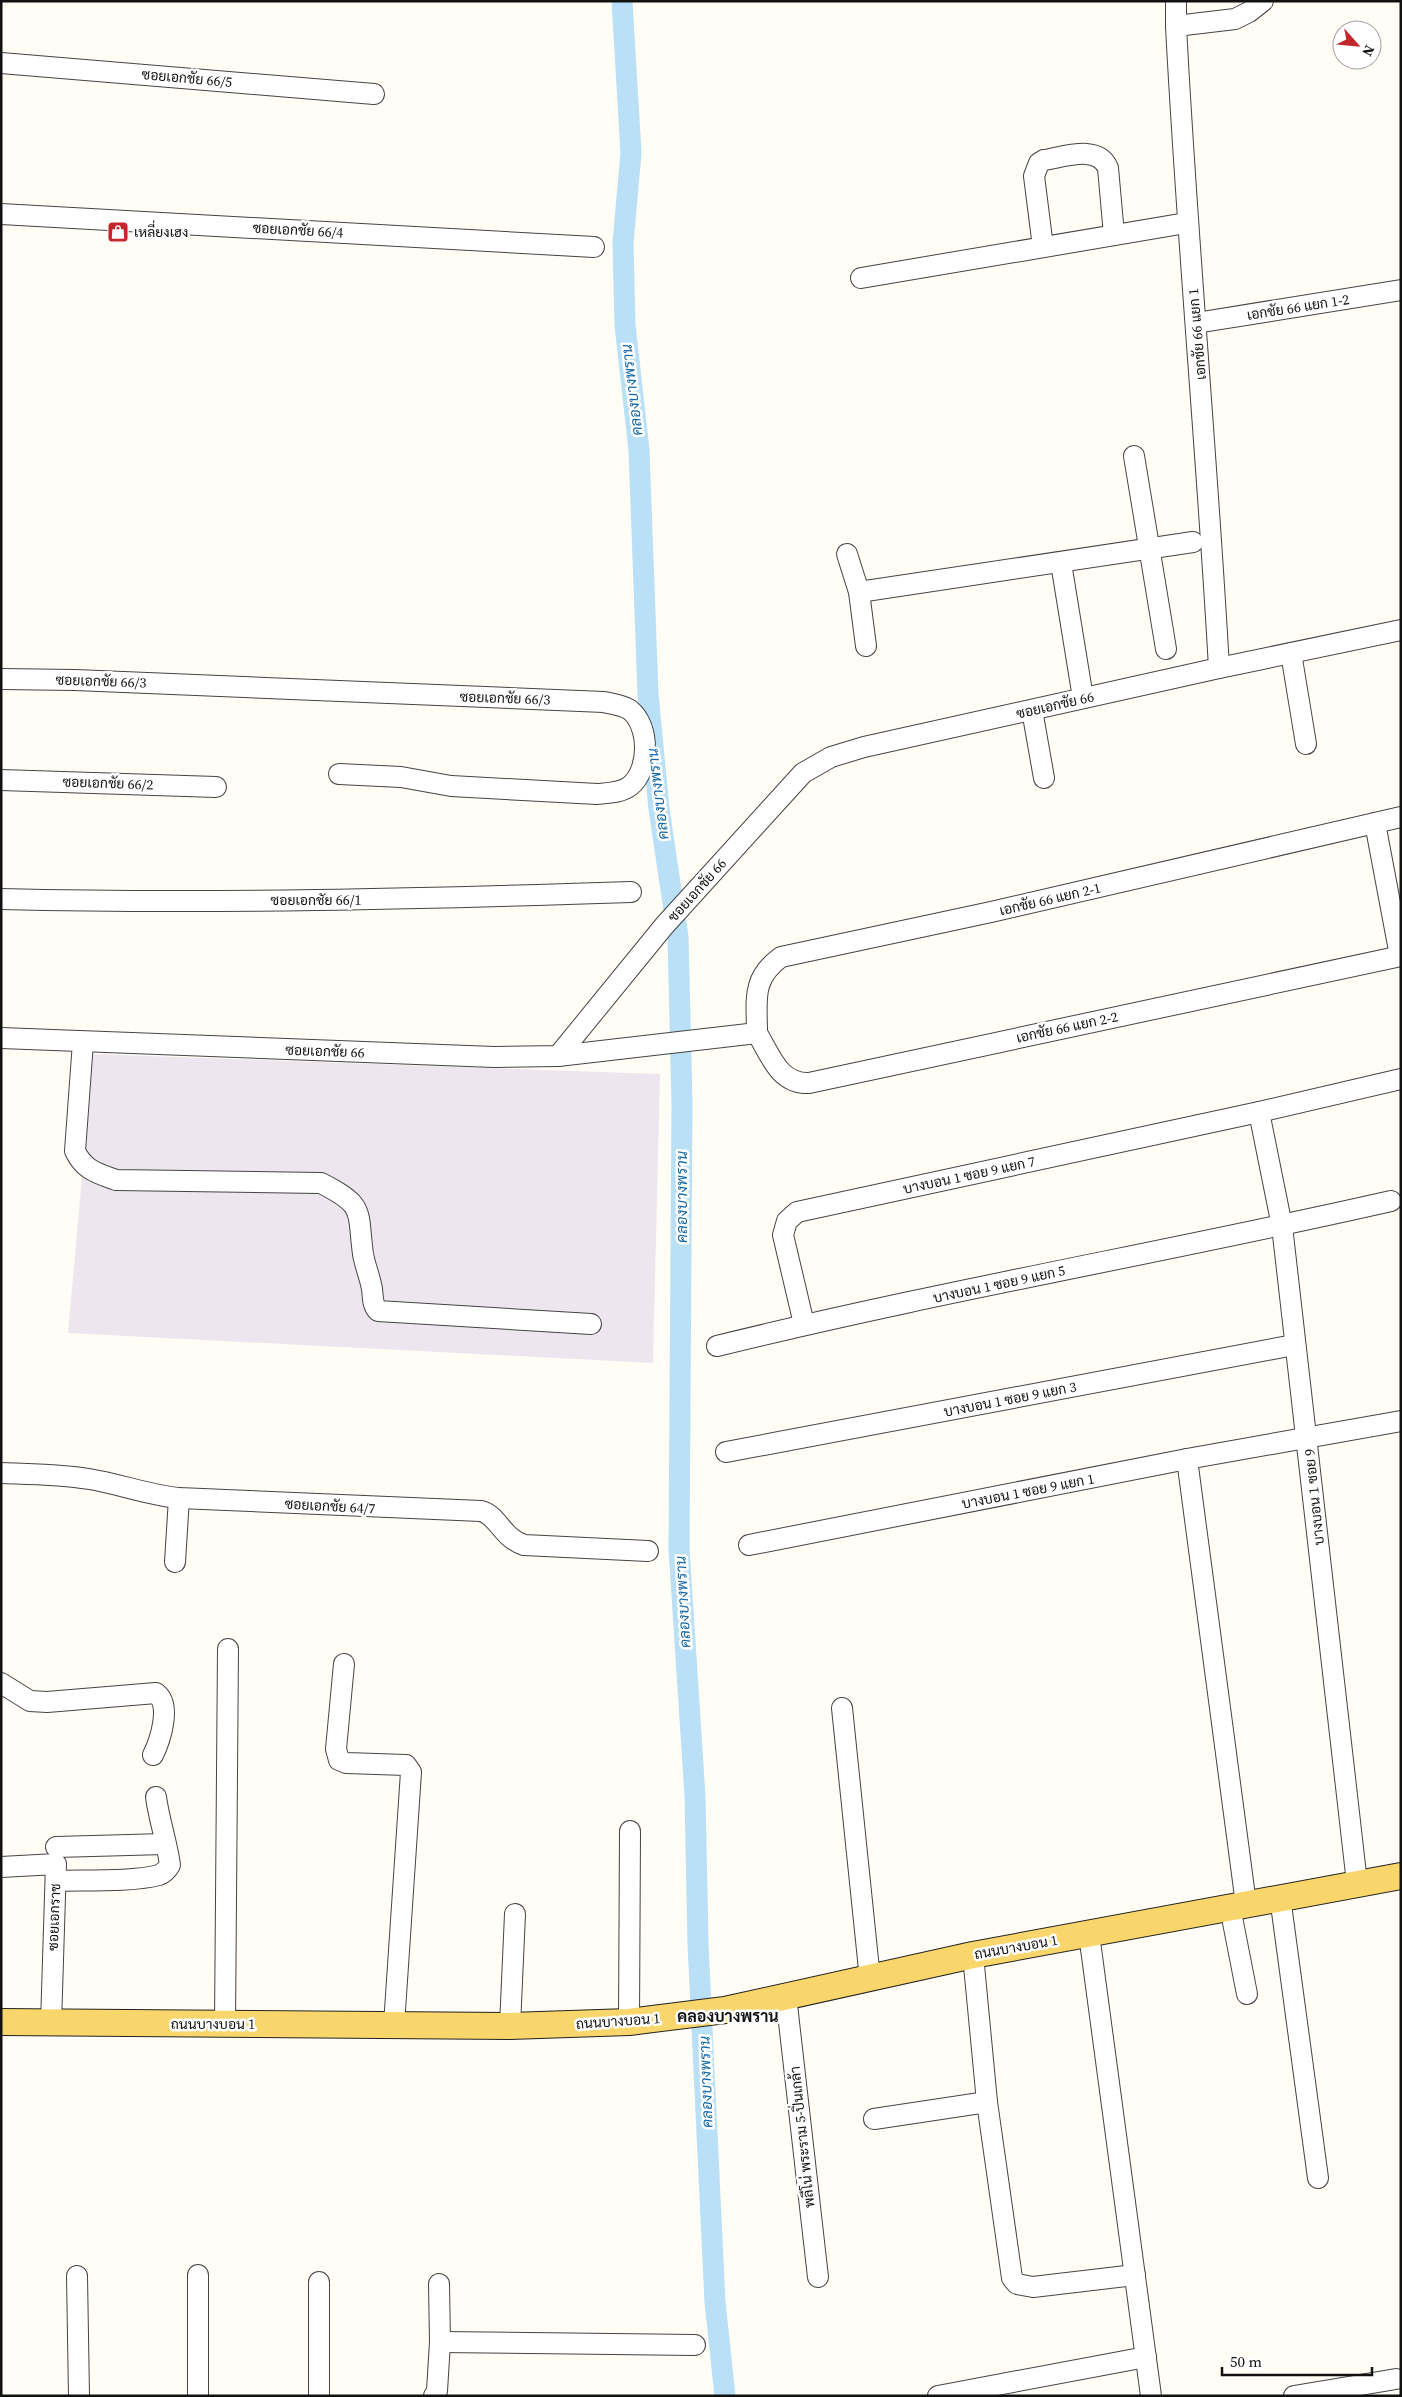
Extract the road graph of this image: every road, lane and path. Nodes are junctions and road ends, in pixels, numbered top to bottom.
1 (1176, 1) edge
2 (1263, 1) edge
3 (1176, 26) junction
4 (1, 63) edge
5 (374, 94) dead end
6 (1, 214) edge
7 (1186, 223) junction
8 (1114, 235) junction
9 (594, 247) dead end
10 (1043, 247) junction
11 (861, 278) dead end
12 (1401, 290) edge
13 (1196, 323) junction
14 (1134, 456) dead end
15 (1194, 542) dead end
16 (1149, 549) junction
17 (847, 554) dead end
18 (1061, 563) junction
19 (859, 592) junction
20 (1401, 630) edge
21 (866, 646) dead end
22 (1166, 649) dead end
23 (1292, 653) junction
24 (1219, 668) junction
25 (1, 679) edge
26 (1082, 698) junction
27 (1032, 710) junction
28 (1306, 744) dead end
29 (339, 774) dead end
30 (1044, 778) dead end
31 (1, 780) edge
32 (216, 787) dead end
33 (1401, 817) edge
34 (1375, 823) junction
35 (631, 892) dead end
36 (1, 899) edge
37 (1401, 956) edge
38 (758, 1033) junction
39 (1, 1038) edge
40 (83, 1042) junction
41 (558, 1056) junction
42 (1401, 1079) edge
43 (1259, 1112) junction
44 (1391, 1201) dead end
45 (1282, 1226) junction
46 (591, 1324) dead end
47 (804, 1324) junction
48 (1294, 1345) junction
49 (717, 1346) dead end
50 (1401, 1421) edge
51 (1307, 1438) junction
52 (726, 1452) dead end
53 (1187, 1460) junction
54 (1, 1473) edge
55 (179, 1498) junction
56 (749, 1545) dead end
57 (648, 1551) dead end
58 (175, 1562) dead end
59 (228, 1649) dead end
60 (344, 1664) dead end
61 (1, 1683) edge
62 (842, 1708) dead end
63 (153, 1755) dead end
64 (156, 1797) dead end
65 (630, 1831) dead end
66 (165, 1844) junction
67 (56, 1847) dead end
68 (1, 1867) edge
69 (1401, 1876) edge
70 (56, 1880) junction
71 (1357, 1883) junction
72 (1280, 1897) junction
73 (1238, 1906) junction
74 (515, 1914) dead end
75 (1089, 1934) junction
76 (973, 1954) junction
77 (870, 1979) junction
78 (1247, 1994) dead end
79 (786, 1996) junction
80 (1, 2022) edge
81 (629, 2022) junction
82 (51, 2024) junction
83 (225, 2024) junction
84 (394, 2025) junction
85 (510, 2026) junction
86 (987, 2102) junction
87 (874, 2119) dead end
88 (1318, 2178) dead end
89 (198, 2275) dead end
90 (1134, 2275) junction
91 (77, 2276) dead end
92 (818, 2277) dead end
93 (319, 2282) dead end
94 (439, 2284) dead end
95 (440, 2342) junction
96 (696, 2345) dead end
97 (1146, 2357) junction
98 (1396, 2378) dead end
99 (1026, 2388) edge
100 (79, 2396) edge
101 (198, 2396) edge
102 (319, 2396) edge
103 (434, 2396) edge
104 (938, 2396) edge
105 (1151, 2396) edge
106 (1294, 2396) edge

1 - 3 street, เอกชัย 66 แยก 1
2 - 3 street
3 - 7 street, เอกชัย 66 แยก 1
4 - 5 street, ซอยเอกชัย 66/5
6 - 9 street, ซอยเอกชัย 66/4
7 - 8 street
7 - 13 street, เอกชัย 66 แยก 1
8 - 10 street
8 - 10 street
10 - 11 street
12 - 13 street, เอกชัย 66 แยก 1-2
13 - 24 street, เอกชัย 66 แยก 1
14 - 16 street
15 - 16 street
16 - 18 street
16 - 22 street
17 - 19 street
18 - 19 street
18 - 26 street
19 - 21 street
20 - 23 street, ซอยเอกชัย 66
23 - 24 street, ซอยเอกชัย 66
23 - 28 street
24 - 26 street, ซอยเอกชัย 66
25 - 29 street, ซอยเอกชัย 66/3
26 - 27 street, ซอยเอกชัย 66
27 - 30 street
27 - 41 street, ซอยเอกชัย 66
31 - 32 street, ซอยเอกชัย 66/2
33 - 34 street, เอกชัย 66 แยก 2-1
34 - 37 street
34 - 38 street, เอกชัย 66 แยก 2-1
35 - 36 street, ซอยเอกชัย 66/1
37 - 38 street, เอกชัย 66 แยก 2-2
38 - 41 street
39 - 40 street, ซอยเอกชัย 66
40 - 41 street, ซอยเอกชัย 66
40 - 46 street
42 - 43 street, บางบอน 1 ซอย 9 แยก 7
43 - 45 street, บางบอน 1 ซอย 9
43 - 47 street, บางบอน 1 ซอย 9 แยก 7
44 - 45 street, บางบอน 1 ซอย 9 แยก 5
45 - 47 street, บางบอน 1 ซอย 9 แยก 5
45 - 48 street, บางบอน 1 ซอย 9
47 - 49 street, บางบอน 1 ซอย 9 แยก 5
48 - 51 street, บางบอน 1 ซอย 9
48 - 52 street, บางบอน 1 ซอย 9 แยก 3
50 - 51 street, บางบอน 1 ซอย 9 แยก 1
51 - 53 street, บางบอน 1 ซอย 9 แยก 1
51 - 71 street, บางบอน 1 ซอย 9
53 - 56 street, บางบอน 1 ซอย 9 แยก 1
53 - 73 street
54 - 55 street, ซอยเอกชัย 64/7
55 - 57 street, ซอยเอกชัย 64/7
55 - 58 street
59 - 83 street
60 - 84 street
61 - 63 street
62 - 77 street
64 - 66 street
65 - 81 street
66 - 67 street
66 - 70 street
68 - 70 street, ซอยเอกราช
69 - 71 main road, ถนนบางบอน 1
70 - 82 street, ซอยเอกราช
71 - 72 main road, ถนนบางบอน 1
72 - 73 main road, ถนนบางบอน 1
72 - 88 street
73 - 75 main road, ถนนบางบอน 1
73 - 78 street
74 - 85 street
75 - 76 main road, ถนนบางบอน 1
75 - 90 street
76 - 77 main road, ถนนบางบอน 1
76 - 86 street
77 - 79 main road, ถนนบางบอน 1
79 - 81 main road, ถนนบางบอน 1
79 - 92 street, พลีโน่ พระราม 5-ปิ่นเกล้า
80 - 82 main road, ถนนบางบอน 1
81 - 85 main road, ถนนบางบอน 1
82 - 83 main road, ถนนบางบอน 1
83 - 84 main road, ถนนบางบอน 1
84 - 85 main road, ถนนบางบอน 1
86 - 87 street
86 - 90 street
89 - 101 street
90 - 97 street
91 - 100 street
93 - 102 street
94 - 95 street
95 - 96 street
95 - 103 street
97 - 99 street
97 - 105 street
98 - 106 street
99 - 104 street

